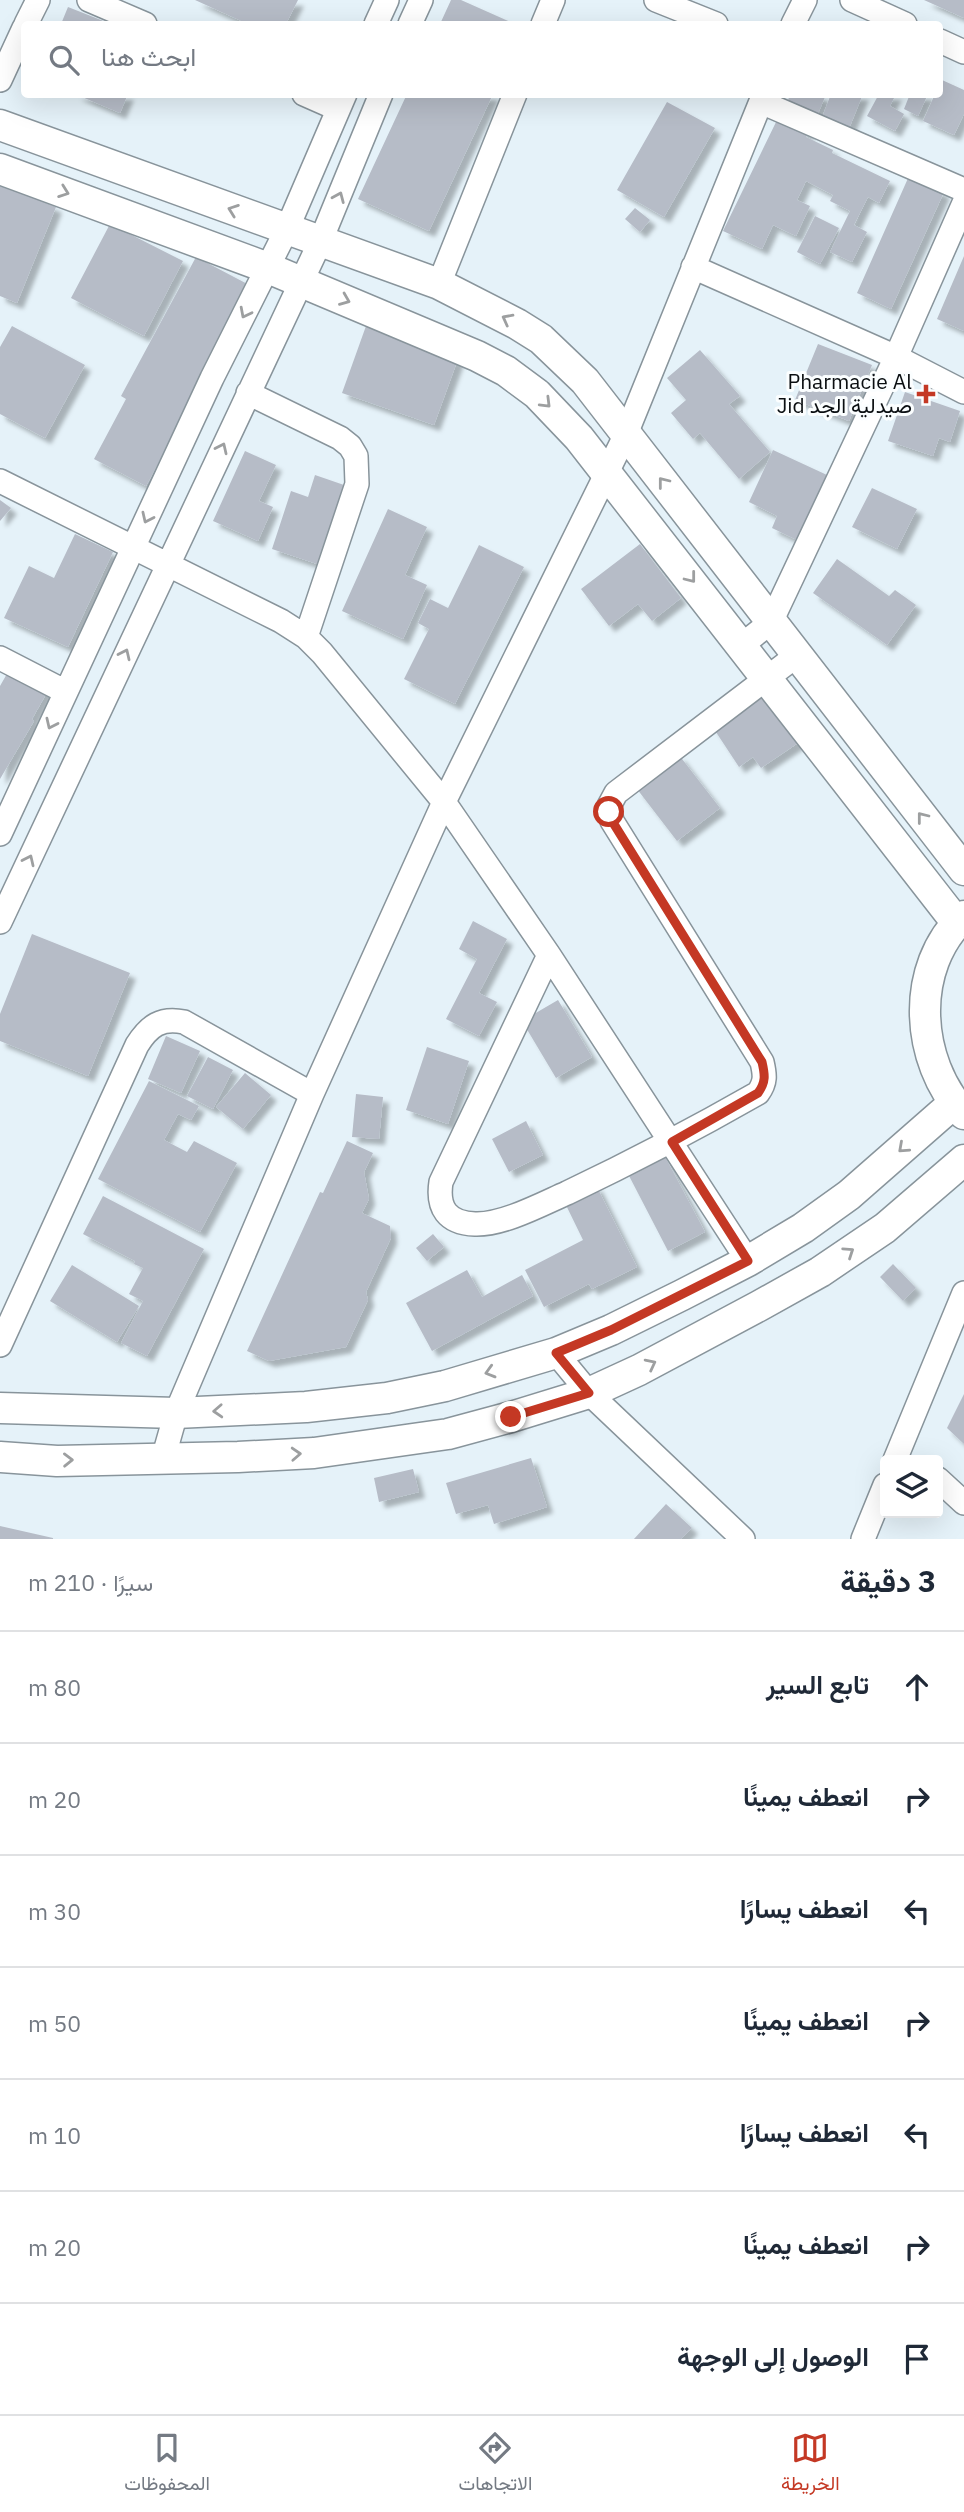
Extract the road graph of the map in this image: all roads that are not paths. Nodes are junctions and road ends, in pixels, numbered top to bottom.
1 (38, 0) edge
2 (89, 0) edge
3 (387, 0) edge
4 (421, 0) edge
5 (553, 0) edge
6 (656, 0) edge
7 (804, 0) edge
8 (852, 0) edge
9 (28, 21) edge
10 (138, 21) edge
11 (377, 21) edge
12 (411, 21) edge
13 (544, 21) edge
14 (708, 21) edge
15 (794, 21) edge
16 (898, 21) edge
17 (21, 35) edge
18 (943, 42) edge
19 (964, 52) edge
20 (0, 80) edge
21 (322, 98) edge
22 (379, 98) edge
23 (513, 98) edge
24 (763, 98) edge
25 (341, 102) edge
26 (0, 125) edge
27 (0, 169) edge
28 (964, 190) edge
29 (964, 203) edge
30 (287, 229) junction
31 (321, 240) junction
32 (693, 267) junction
33 (268, 268) junction
34 (301, 281) junction
35 (439, 284) junction
36 (896, 357) junction
37 (964, 392) edge
38 (248, 393) junction
39 (626, 434) junction
40 (606, 473) junction
41 (0, 481) edge
42 (133, 546) junction
43 (168, 564) junction
44 (771, 622) junction
45 (306, 637) junction
46 (742, 645) junction
47 (796, 656) junction
48 (0, 658) edge
49 (768, 678) junction
50 (66, 692) junction
51 (444, 802) junction
52 (0, 834) edge
53 (964, 870) edge
54 (1, 917) edge
55 (960, 919) edge
56 (549, 955) junction
57 (312, 1094) junction
58 (959, 1108) edge
59 (672, 1142) junction
60 (964, 1160) edge
61 (748, 1261) junction
62 (964, 1293) edge
63 (0, 1345) edge
64 (556, 1353) junction
65 (589, 1393) junction
66 (0, 1408) edge
67 (176, 1413) junction
68 (905, 1455) edge
69 (0, 1457) edge
70 (163, 1459) junction
71 (943, 1484) edge
72 (880, 1497) edge
73 (964, 1503) edge
74 (743, 1539) edge
75 (863, 1539) edge

1 - 9 street
2 - 10 street
3 - 11 street
4 - 12 street
5 - 13 street
6 - 14 street
7 - 15 street
8 - 16 street
17 - 20 street
18 - 19 street
21 - 25 street
31 -> 22 street
23 - 35 street
24 - 28 street
24 - 32 street
25 - 30 street
30 -> 26 street
27 -> 33 street
29 - 36 street
30 - 31 street
30 - 33 street
31 - 34 street
31 - 35 street
32 - 36 street
32 - 39 street
33 - 34 street
33 -> 42 street
34 - 38 street
34 -> 40 street
39 -> 35 street
36 - 37 street
36 - 44 street
43 -> 38 street
38 - 45 street
39 - 40 street
44 -> 39 street
40 -> 46 street
40 - 51 street
41 - 42 street
42 - 43 street
42 - 50 street
43 - 45 street
54 -> 43 street
44 - 46 street
44 - 47 street
45 - 51 street
46 - 49 street
47 - 49 street
53 -> 47 street
48 - 50 street
49 - 55 street
49 - 59 street
50 -> 52 street
51 - 56 street
51 - 57 street
55 - 58 street
56 - 59 street
56 - 59 street
57 - 63 street
57 - 67 street
58 -> 61 street
59 - 61 street
65 -> 60 street
61 - 64 street
62 - 68 street
64 - 65 street
64 -> 67 street
70 -> 65 street
65 - 74 street
66 - 67 street
67 - 70 street
69 -> 70 street
71 - 73 street
72 - 75 street

